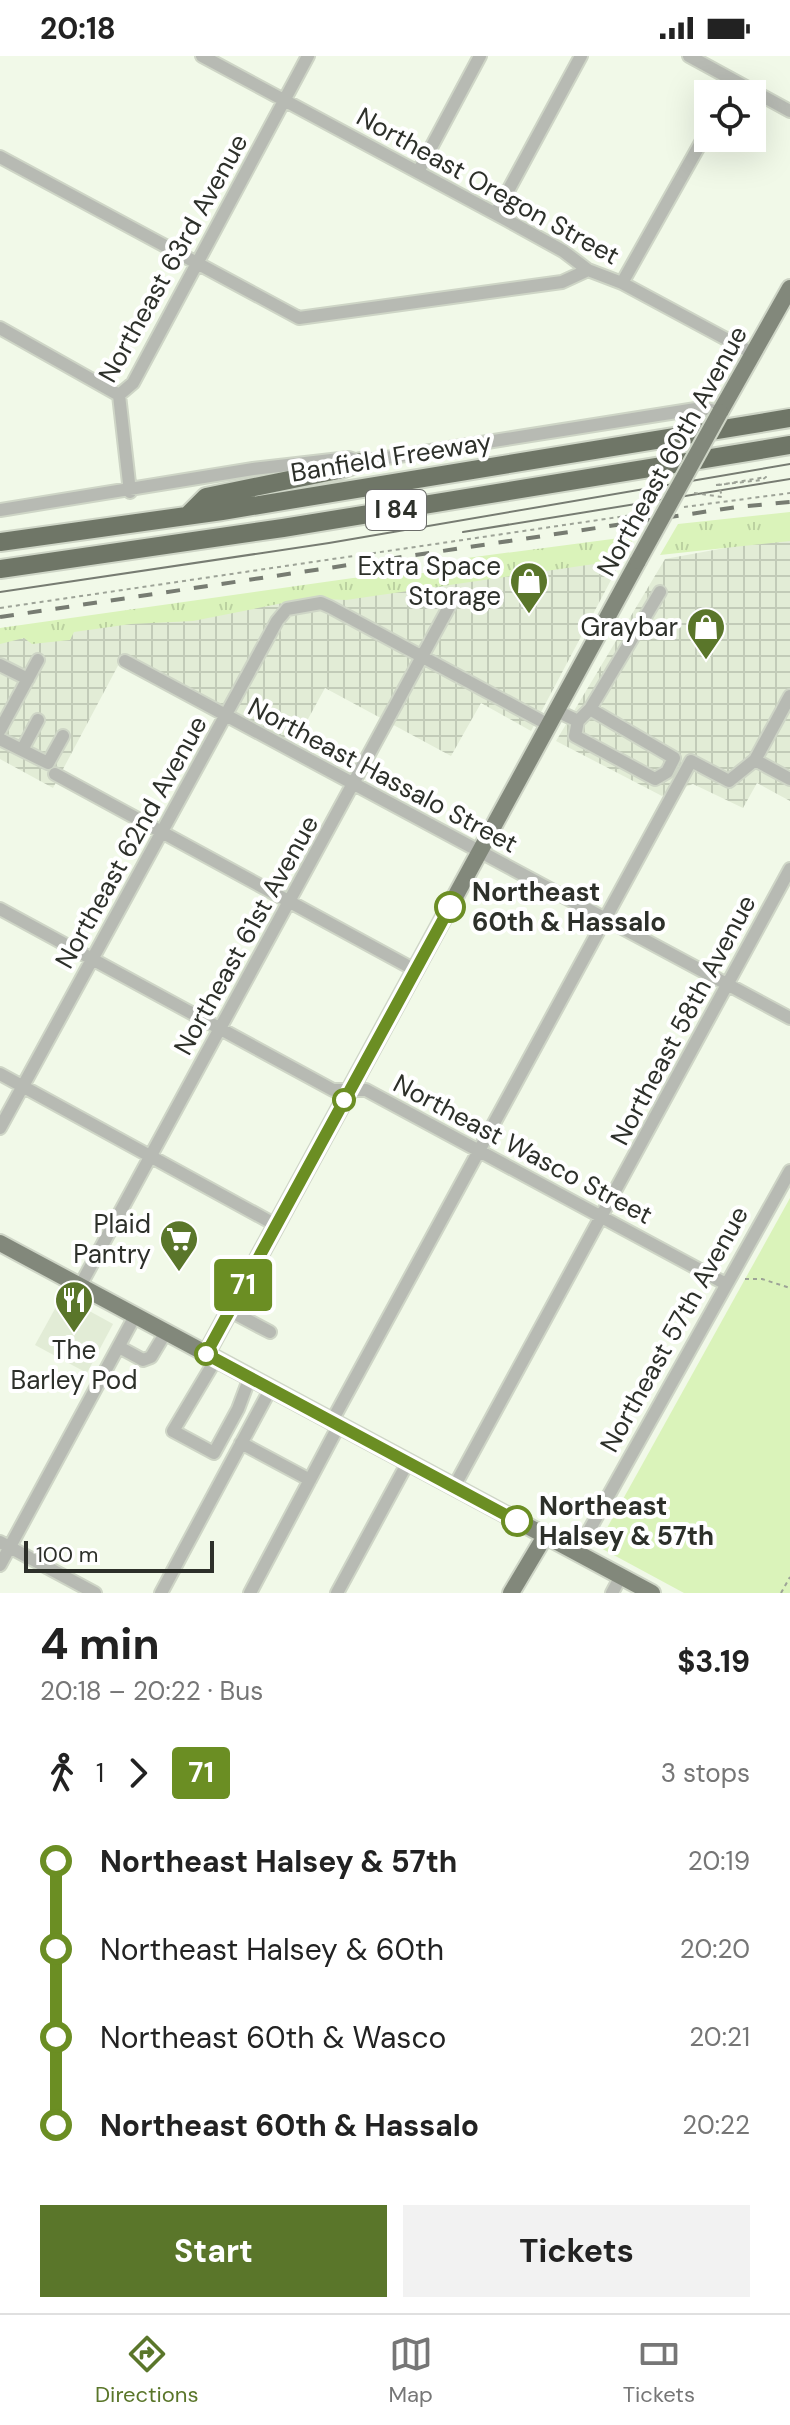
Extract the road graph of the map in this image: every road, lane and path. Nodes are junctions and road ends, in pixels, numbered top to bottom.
1 (202, 56) edge
2 (308, 56) edge
3 (480, 56) edge
4 (581, 56) edge
5 (689, 56) edge
6 (734, 80) edge
7 (766, 98) edge
8 (284, 100) junction
9 (790, 111) edge
10 (696, 152) edge
11 (0, 157) edge
12 (418, 172) junction
13 (496, 213) junction
14 (197, 265) junction
15 (588, 270) junction
16 (622, 283) junction
17 (790, 288) edge
18 (0, 328) edge
19 (754, 354) junction
20 (119, 395) junction
21 (720, 412) junction
22 (790, 418) edge
23 (790, 445) edge
24 (361, 462) junction
25 (761, 477) dead end
26 (130, 492) junction
27 (693, 493) dead end
28 (790, 493) edge
29 (677, 508) dead end
30 (0, 510) edge
31 (646, 513) dead end
32 (189, 514) junction
33 (0, 542) edge
34 (0, 569) edge
35 (660, 592) dead end
36 (450, 605) dead end
37 (0, 608) edge
38 (422, 656) junction
39 (38, 660) dead end
40 (125, 661) dead end
41 (0, 665) edge
42 (28, 679) junction
43 (790, 696) edge
44 (590, 709) junction
45 (226, 715) junction
46 (553, 718) junction
47 (38, 720) dead end
48 (578, 721) junction
49 (0, 730) edge
50 (63, 736) dead end
51 (0, 739) edge
52 (22, 750) junction
53 (755, 760) junction
54 (55, 774) dead end
55 (790, 779) edge
56 (354, 783) junction
57 (162, 833) junction
58 (480, 852) junction
59 (790, 869) edge
60 (289, 903) junction
61 (0, 909) edge
62 (605, 919) junction
63 (92, 959) junction
64 (415, 970) junction
65 (727, 984) junction
66 (790, 1018) edge
67 (219, 1029) junction
68 (0, 1074) edge
69 (22, 1086) junction
70 (350, 1090) junction
71 (0, 1128) edge
72 (478, 1150) junction
73 (150, 1156) junction
74 (790, 1171) edge
75 (602, 1217) junction
76 (276, 1225) junction
77 (1, 1245) edge
78 (726, 1284) junction
79 (80, 1286) junction
80 (790, 1288) edge
81 (230, 1311) junction
82 (135, 1316) junction
83 (166, 1332) junction
84 (270, 1332) dead end
85 (119, 1347) junction
86 (211, 1356) junction
87 (250, 1377) junction
88 (271, 1388) junction
89 (336, 1423) junction
90 (241, 1443) junction
91 (408, 1462) junction
92 (310, 1480) junction
93 (454, 1487) junction
94 (545, 1536) junction
95 (5, 1545) edge
96 (577, 1552) junction
97 (0, 1565) edge
98 (621, 1576) junction
99 (790, 1577) edge
100 (95, 1593) edge
101 (161, 1593) edge
102 (250, 1593) edge
103 (337, 1593) edge
104 (511, 1593) edge
105 (612, 1593) edge
106 (652, 1593) edge
107 (781, 1593) edge

1 - 8 street, Northeast Oregon Street
2 - 8 street, Northeast 63rd Avenue
3 - 12 street
4 - 13 street
5 - 6 street
7 - 9 street
8 - 12 street, Northeast Oregon Street
8 - 14 street, Northeast 63rd Avenue
10 - 16 street
11 - 14 street
12 - 13 street, Northeast Oregon Street
13 - 15 street, Northeast Oregon Street
14 - 15 street
14 - 20 street, Northeast 63rd Avenue
15 - 16 street, Northeast Oregon Street
16 - 19 street, Northeast Oregon Street
17 - 19 main road, Northeast 60th Avenue
18 - 20 street
19 - 21 main road, Northeast 60th Avenue
20 - 26 street, Northeast 63rd Avenue
21 - 24 street
21 - 46 main road, Northeast 60th Avenue, bridge
22 - 32 highway, Banfield Freeway / I 84
23 - 34 highway, Banfield Freeway / I 84
24 - 26 street
24 - 32 highway
25 - 27 path, bridge
26 - 30 street
28 - 29 path
31 - 37 path
32 - 33 highway, Banfield Freeway / I 84
35 - 44 street
36 - 38 street, Northeast 61st Avenue
38 - 45 street, Northeast 62nd Avenue
38 - 46 street
38 - 56 street, Northeast 61st Avenue
39 - 42 street
40 - 45 street, Northeast Hassalo Street
41 - 42 street
42 - 49 street
43 - 53 street
44 - 48 street
44 - 48 street
45 - 56 street, Northeast Hassalo Street
45 - 57 street, Northeast 62nd Avenue
46 - 48 street
46 - 58 main road, Northeast 60th Avenue
47 - 52 street
50 - 52 street
51 - 52 street
53 - 55 street
53 - 62 street
54 - 57 street
56 - 58 street, Northeast Hassalo Street
56 - 60 street, Northeast 61st Avenue
57 - 60 street
57 - 63 street, Northeast 62nd Avenue
58 - 62 street, Northeast Hassalo Street
58 - 64 main road, Northeast 60th Avenue
59 - 65 street, Northeast 58th Avenue
60 - 64 street
60 - 67 street, Northeast 61st Avenue
61 - 63 street, Northeast Wasco Street
62 - 65 street, Northeast Hassalo Street
62 - 72 street
63 - 67 street, Northeast Wasco Street
63 - 69 street, Northeast 62nd Avenue
64 - 70 main road, Northeast 60th Avenue
65 - 66 street, Northeast Hassalo Street
65 - 75 street, Northeast 58th Avenue
67 - 70 street, Northeast Wasco Street
67 - 73 street, Northeast 61st Avenue
68 - 69 street
69 - 71 street, Northeast 62nd Avenue
69 - 73 street
70 - 72 street, Northeast Wasco Street
70 - 76 main road, Northeast 60th Avenue
72 - 75 street, Northeast Wasco Street
72 - 89 street
73 - 76 street
73 - 79 street, Northeast 61st Avenue
74 - 78 street, Northeast 57th Avenue
75 - 78 street, Northeast Wasco Street
75 - 93 street, Northeast 58th Avenue
76 - 81 main road, Northeast 60th Avenue
77 - 79 main road
78 - 80 path
78 - 96 street, Northeast 57th Avenue
79 - 82 main road
81 - 84 street
81 - 86 main road, Northeast 60th Avenue
82 - 83 main road
82 - 85 street
83 - 85 street
83 - 86 main road
85 - 95 street
86 - 87 main road
86 - 87 street
87 - 88 main road
88 - 89 main road
88 - 90 street
89 - 91 main road
89 - 92 street
90 - 92 street
90 - 101 street
91 - 93 main road
91 - 103 street
92 - 102 street
93 - 94 main road
94 - 96 main road
94 - 104 main road
95 - 97 street
95 - 100 street
96 - 98 main road
98 - 105 street
98 - 106 main road
99 - 107 path

